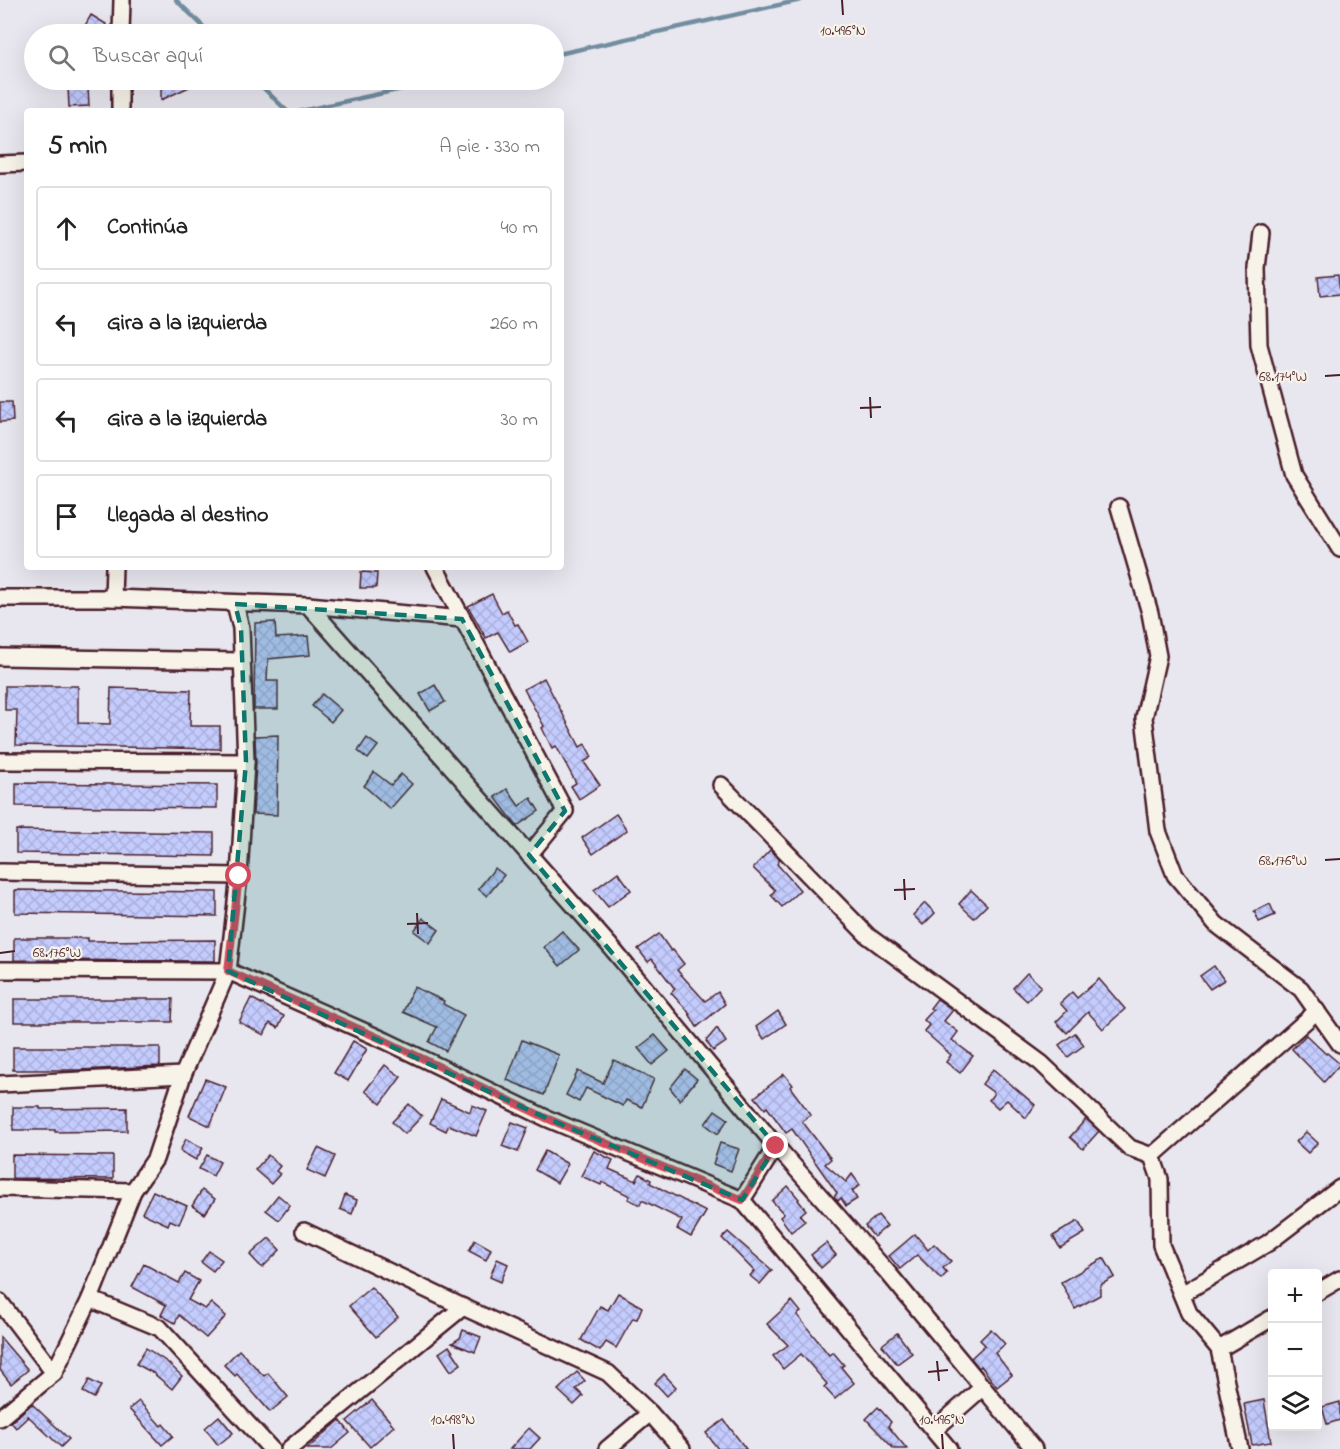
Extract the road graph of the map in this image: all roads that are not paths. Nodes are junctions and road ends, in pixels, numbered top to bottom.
1 (122, 0) edge
2 (121, 24) edge
3 (120, 90) edge
4 (120, 108) edge
5 (24, 163) edge
6 (0, 164) edge
7 (1261, 233) dead end
8 (1119, 507) dead end
9 (1340, 549) edge
10 (114, 570) edge
11 (437, 570) edge
12 (0, 598) edge
13 (113, 598) junction
14 (235, 604) junction
15 (308, 605) junction
16 (462, 619) junction
17 (0, 657) edge
18 (242, 661) junction
19 (0, 761) edge
20 (246, 762) junction
21 (721, 785) dead end
22 (529, 855) junction
23 (0, 872) edge
24 (239, 876) junction
25 (0, 970) edge
26 (228, 971) junction
27 (1317, 1011) junction
28 (1340, 1044) edge
29 (183, 1075) junction
30 (0, 1084) edge
31 (776, 1146) junction
32 (1152, 1156) junction
33 (0, 1188) edge
34 (1340, 1188) edge
35 (133, 1191) junction
36 (742, 1200) junction
37 (304, 1231) dead end
38 (1340, 1279) edge
39 (1322, 1289) edge
40 (1182, 1294) junction
41 (90, 1299) junction
42 (0, 1302) edge
43 (463, 1307) junction
44 (1268, 1320) edge
45 (1219, 1349) junction
46 (54, 1373) junction
47 (983, 1387) junction
48 (650, 1413) junction
49 (0, 1418) edge
50 (934, 1430) junction
51 (271, 1449) edge
52 (289, 1449) edge
53 (607, 1449) edge
54 (682, 1449) edge
55 (949, 1449) edge
56 (1034, 1449) edge
57 (1240, 1449) edge

1 - 2 street
3 - 4 street
5 - 6 street
7 - 9 street
8 - 27 street
10 - 13 street
11 - 16 street
12 - 13 street
13 - 14 street
14 - 15 street
14 - 18 street
15 - 16 street
15 - 22 street
16 - 22 street
17 - 18 street
18 - 20 street
19 - 20 street
20 - 24 street
21 - 32 street
22 - 31 street
23 - 24 street
24 - 26 street
25 - 26 street
26 - 29 street
26 - 36 street
27 - 28 street
27 - 32 street
29 - 30 street
29 - 35 street
31 - 36 street
31 - 47 street
32 - 40 street
33 - 35 street
34 - 40 street
35 - 41 street
36 - 50 street
37 - 43 street
38 - 39 street
40 - 45 street
41 - 46 street
41 - 51 street
42 - 46 street
43 - 48 street
43 - 52 street
44 - 45 street
45 - 57 street
46 - 49 street
47 - 50 street
47 - 56 street
48 - 53 street
48 - 54 street
50 - 55 street

